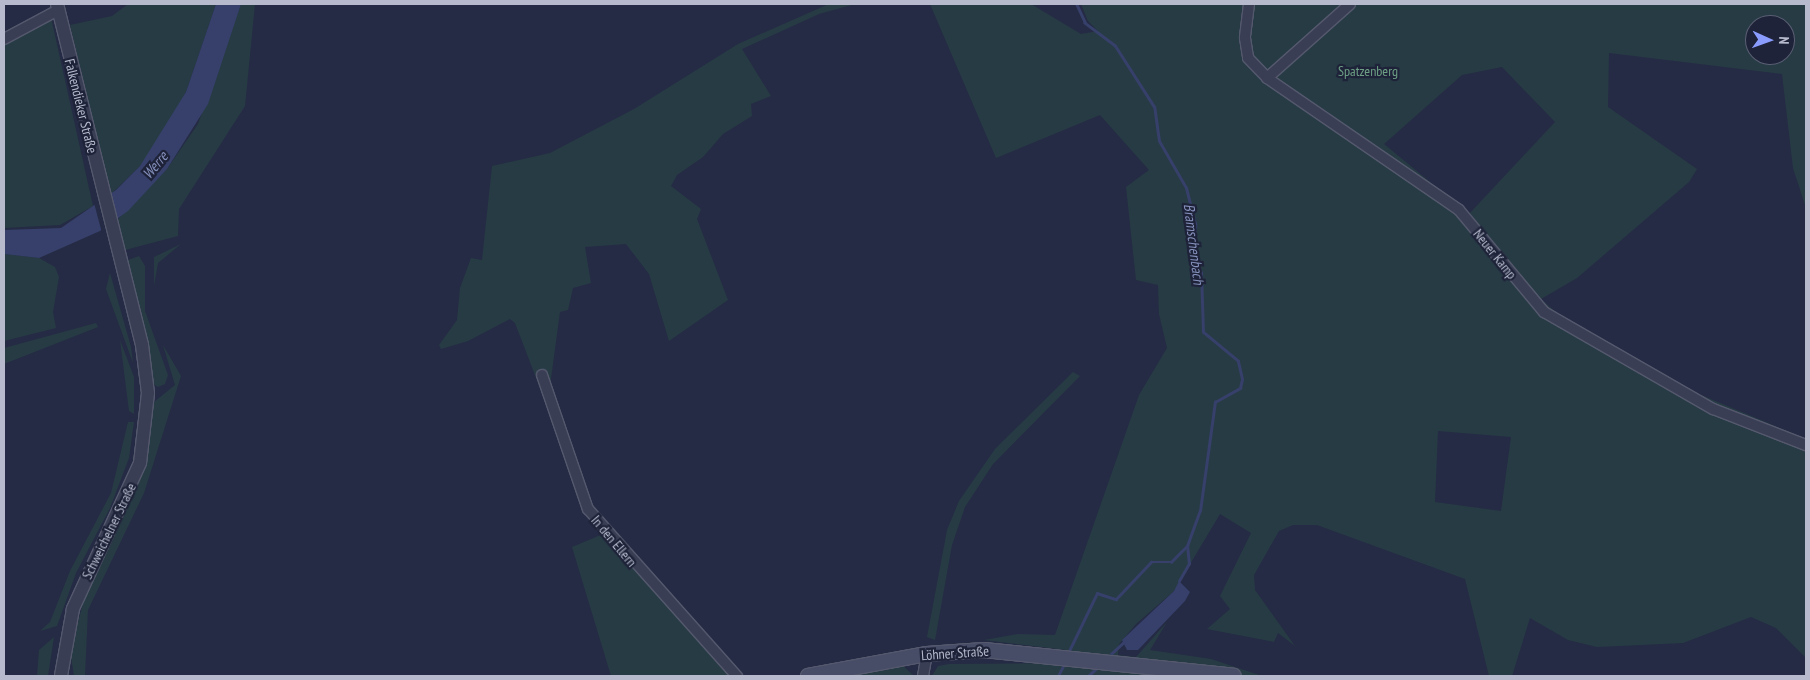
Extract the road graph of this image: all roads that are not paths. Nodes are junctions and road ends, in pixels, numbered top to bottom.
1 (1249, 4) edge
2 (1350, 4) edge
3 (58, 7) edge
4 (4, 39) edge
5 (1268, 78) junction
6 (107, 208) joint
7 (542, 375) dead end
8 (1806, 445) edge
9 (927, 654) junction
10 (61, 676) edge
11 (737, 676) edge
12 (808, 676) edge
13 (923, 676) edge
14 (1234, 676) edge

1 - 5 street, Neuer Kamp
2 - 5 street
3 - 4 street
3 - 6 street, Falkendieker Straße
5 - 8 street, Neuer Kamp
6 - 10 street, Schweichelner Straße
7 - 11 street, In den Ellern
9 - 12 main road, Löhner Straße
9 - 13 street
9 - 14 main road, Löhner Straße

